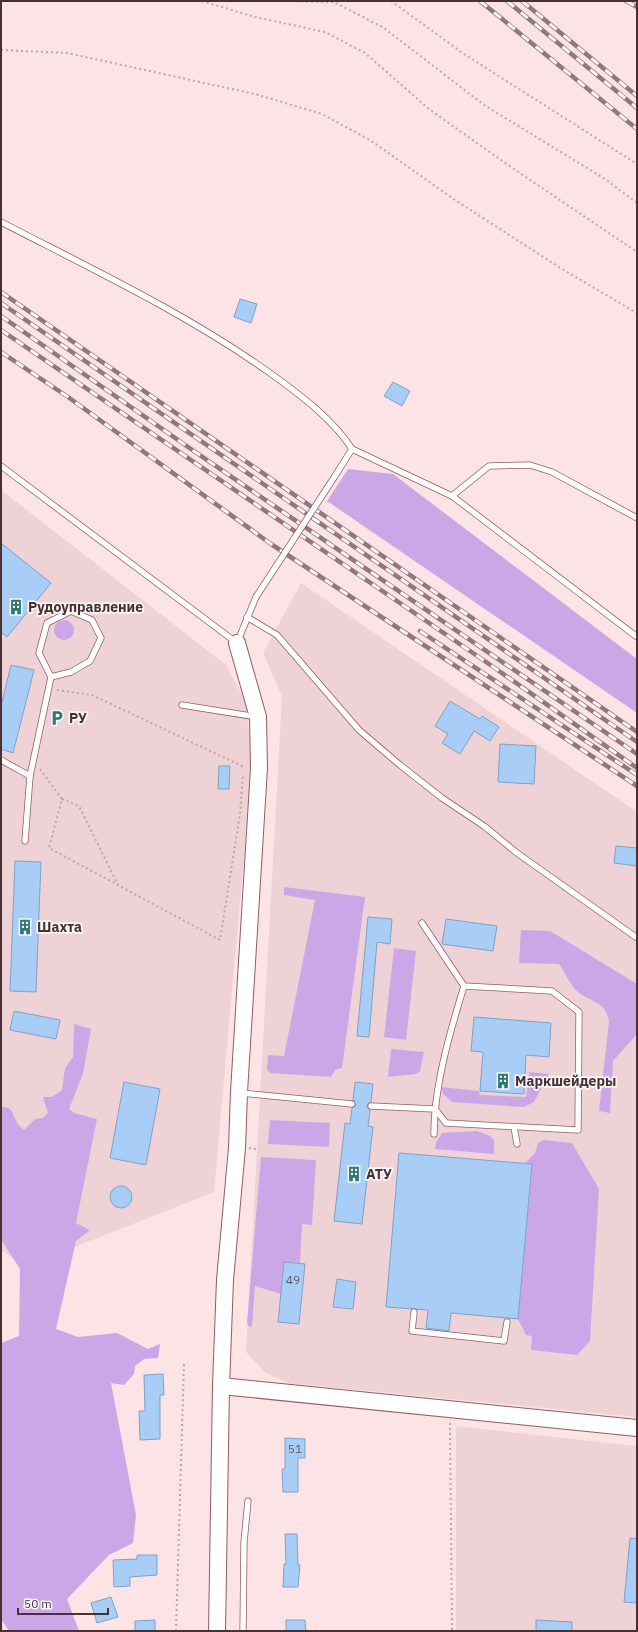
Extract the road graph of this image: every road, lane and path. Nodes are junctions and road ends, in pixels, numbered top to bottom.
1 (202, 1) edge
2 (276, 1) edge
3 (391, 1) edge
4 (1, 50) edge
5 (637, 164) edge
6 (637, 203) edge
7 (1, 222) edge
8 (637, 252) edge
9 (637, 312) edge
10 (352, 449) junction
11 (1, 466) edge
12 (452, 496) junction
13 (637, 518) edge
14 (247, 617) junction
15 (637, 637) edge
16 (237, 643) junction
17 (51, 677) junction
18 (48, 689) junction
19 (182, 705) dead end
20 (258, 717) junction
21 (1, 760) edge
22 (34, 760) junction
23 (30, 776) junction
24 (62, 799) junction
25 (25, 841) dead end
26 (119, 886) junction
27 (422, 923) dead end
28 (637, 938) edge
29 (464, 986) junction
30 (238, 1092) junction
31 (352, 1104) dead end
32 (371, 1106) dead end
33 (434, 1109) junction
34 (514, 1127) junction
35 (434, 1134) dead end
36 (517, 1144) dead end
37 (414, 1312) dead end
38 (507, 1322) dead end
39 (184, 1363) dead end
40 (221, 1386) junction
41 (450, 1410) junction
42 (637, 1428) edge
43 (248, 1501) dead end
44 (1, 1626) edge
45 (4, 1631) edge
46 (176, 1631) edge
47 (217, 1631) edge
48 (243, 1631) edge
49 (452, 1631) edge

1 - 8 path
2 - 6 path
3 - 5 path
4 - 9 path
7 - 10 lane
10 - 12 lane
10 - 14 lane, bridge
11 - 16 lane
12 - 13 lane
12 - 15 lane
14 - 16 lane
14 - 28 lane
16 - 20 street
17 - 17 lane
17 - 18 lane
18 - 22 lane
18 - 26 path
19 - 20 lane
20 - 30 street
21 - 23 lane
22 - 23 lane
22 - 24 path
23 - 25 lane
24 - 26 path
24 - 26 path
27 - 29 lane
29 - 33 lane
29 - 34 lane
30 - 31 lane
30 - 40 street
32 - 33 lane
33 - 34 lane
33 - 35 lane
34 - 36 lane
37 - 38 lane
39 - 46 path
40 - 41 street
40 - 47 street
41 - 42 street
41 - 49 path
43 - 48 lane
44 - 45 path

